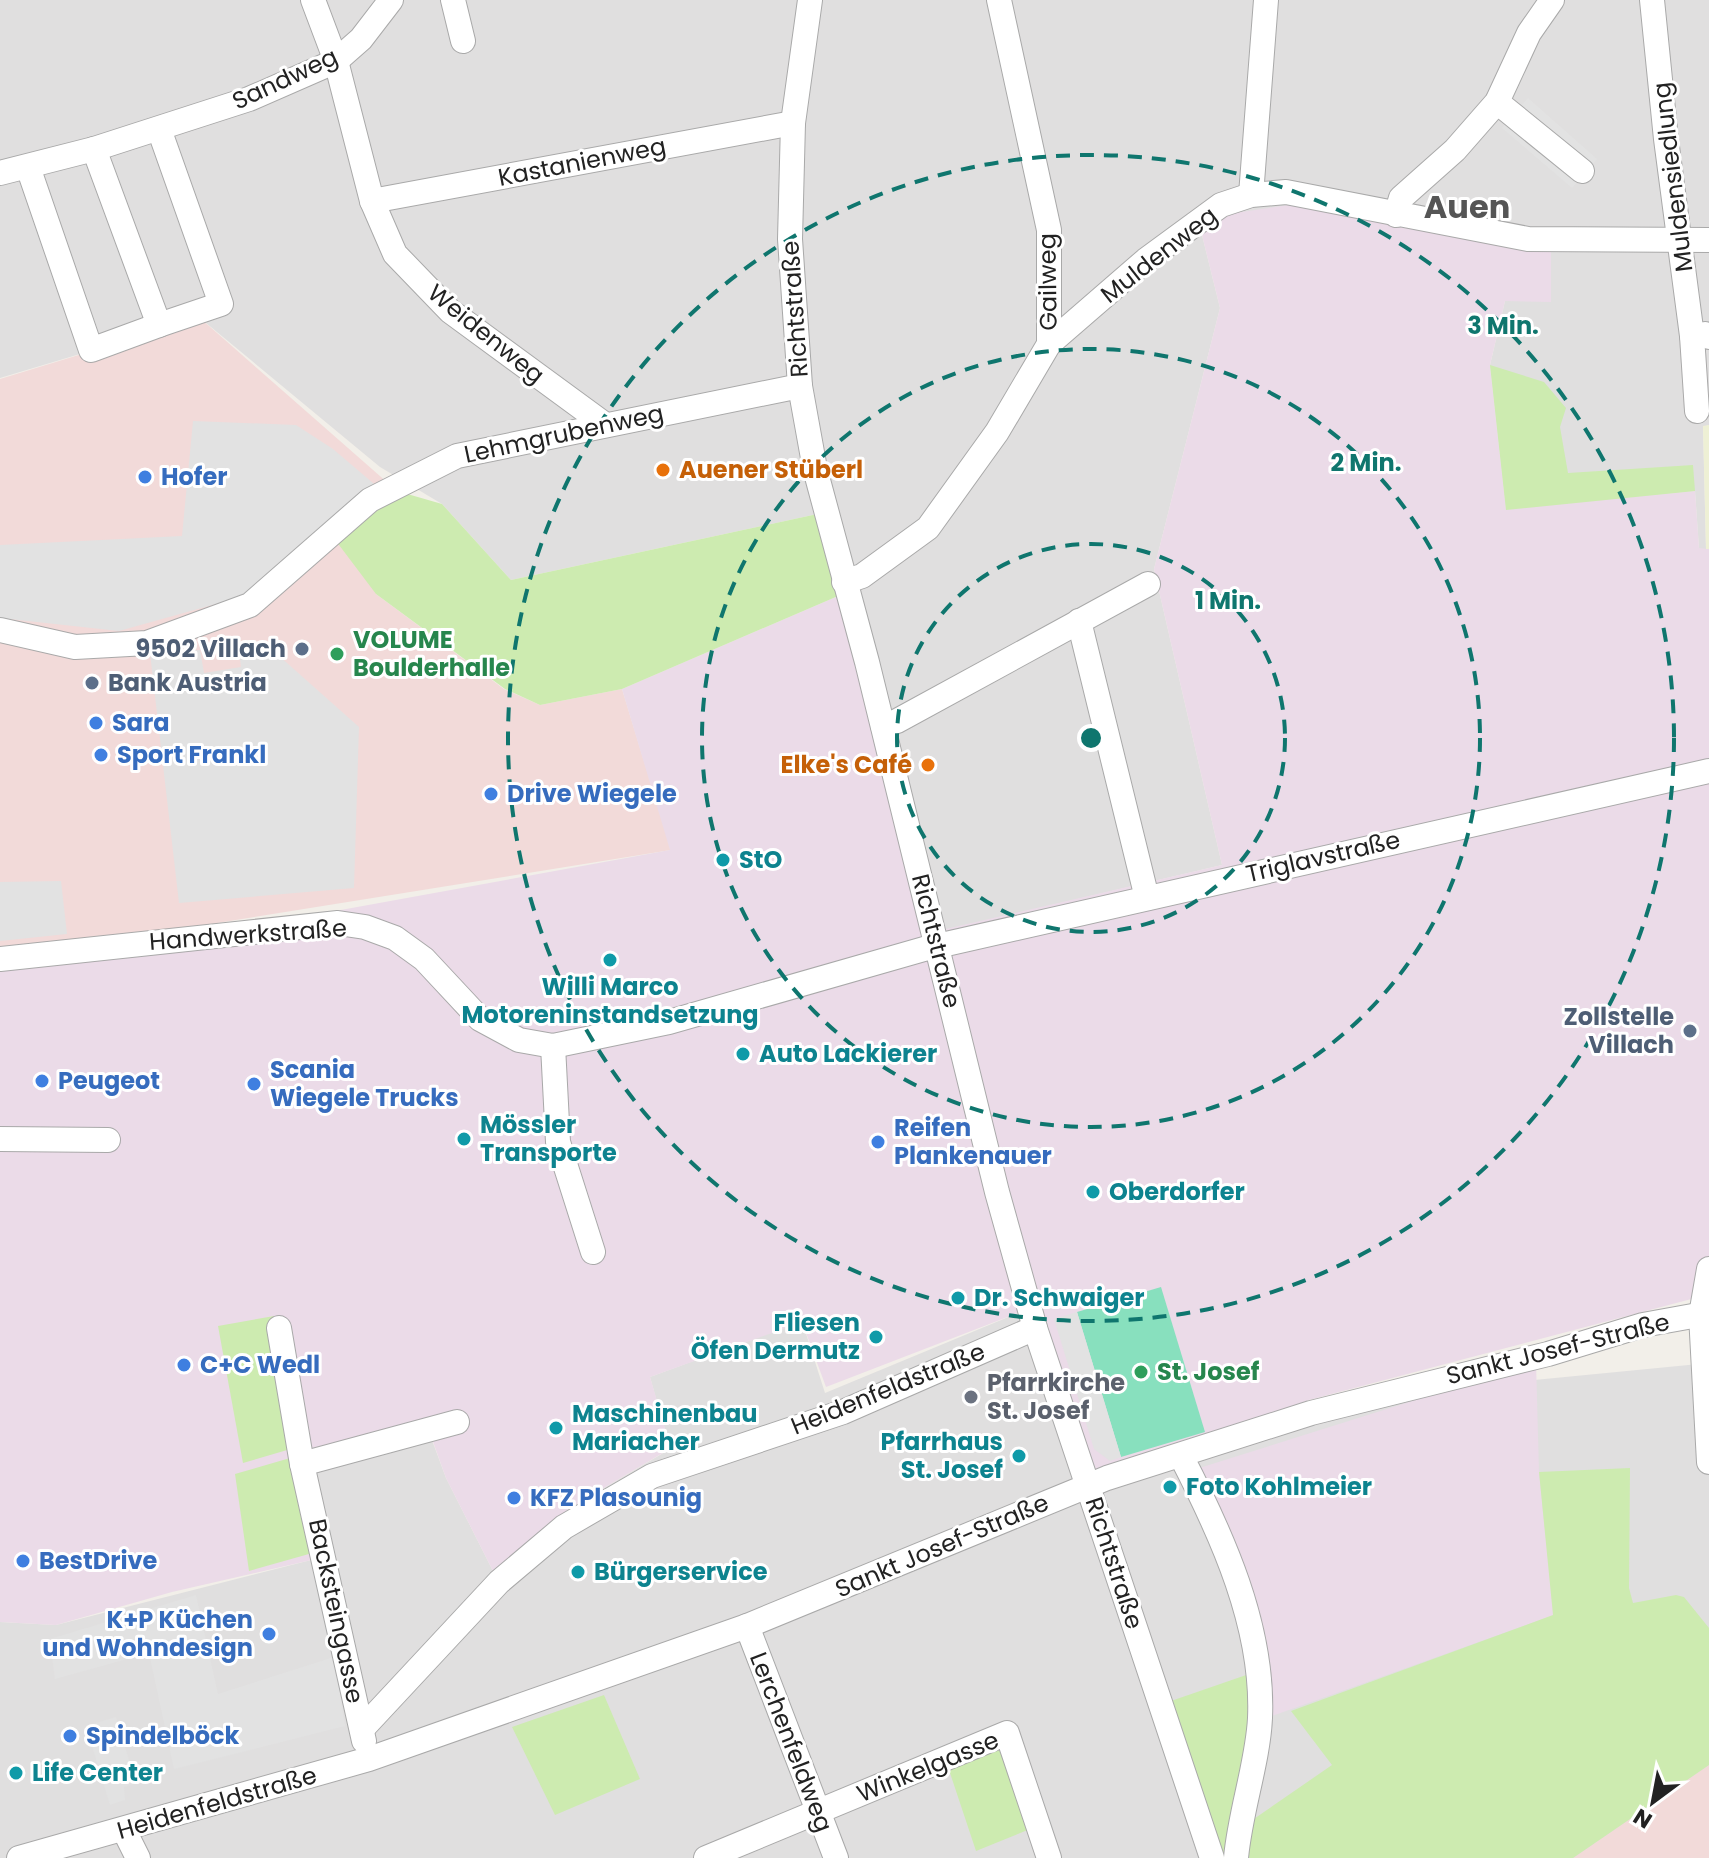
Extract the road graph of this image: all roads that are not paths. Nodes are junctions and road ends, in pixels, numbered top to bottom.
1 (313, 0) edge
2 (391, 0) edge
3 (453, 0) edge
4 (810, 0) edge
5 (999, 0) edge
6 (1266, 0) edge
7 (1552, 0) edge
8 (1652, 0) edge
9 (463, 41) dead end
10 (336, 61) junction
11 (1497, 102) junction
12 (793, 123) junction
13 (159, 129) junction
14 (94, 149) junction
15 (28, 167) junction
16 (1582, 171) dead end
17 (0, 173) edge
18 (1251, 195) junction
19 (372, 201) junction
20 (1396, 215) junction
21 (1709, 240) edge
22 (1680, 242) junction
23 (159, 325) junction
24 (1700, 336) edge
25 (1049, 344) junction
26 (800, 386) junction
27 (1697, 411) dead end
28 (604, 424) junction
29 (844, 582) junction
30 (1148, 584) dead end
31 (1079, 621) junction
32 (0, 630) edge
33 (883, 726) junction
34 (1709, 771) edge
35 (1147, 898) junction
36 (938, 946) junction
37 (0, 959) edge
38 (553, 1046) junction
39 (0, 1139) edge
40 (108, 1140) dead end
41 (593, 1252) dead end
42 (1709, 1269) edge
43 (1705, 1314) edge
44 (279, 1328) dead end
45 (1035, 1328) junction
46 (457, 1422) dead end
47 (1181, 1456) junction
48 (1709, 1462) edge
49 (302, 1464) junction
50 (1089, 1485) junction
51 (747, 1626) junction
52 (362, 1729) junction
53 (369, 1759) junction
54 (817, 1813) junction
55 (124, 1830) junction
56 (19, 1858) edge
57 (138, 1858) edge
58 (706, 1858) edge
59 (836, 1858) edge
60 (1049, 1858) edge
61 (1212, 1858) edge
62 (1236, 1858) edge

1 - 10 street, Weidenweg
2 - 10 street, Sandweg
3 - 9 street
4 - 12 street, Richtstraße
5 - 25 street, Gailweg
6 - 18 street
7 - 11 street
8 - 22 street, Muldensiedlung
10 - 13 street, Sandweg
10 - 19 street, Weidenweg
11 - 16 street
11 - 20 street
12 - 19 street, Kastanienweg
12 - 26 street, Richtstraße
13 - 14 street, Sandweg
13 - 23 street
14 - 15 street, Sandweg
14 - 23 street
15 - 17 street, Sandweg
15 - 23 street
18 - 20 street, Muldenweg
18 - 25 street, Muldenweg
19 - 28 street, Weidenweg
20 - 22 street, Muldenweg
21 - 22 street, Muldenweg
22 - 24 street, Muldensiedlung
24 - 27 street, Muldensiedlung
25 - 29 street, Gailweg
26 - 28 street, Lehmgrubenweg
26 - 29 street, Richtstraße
28 - 32 street, Lehmgrubenweg
29 - 33 street, Richtstraße
30 - 31 street
31 - 33 street
31 - 35 street
33 - 36 street, Richtstraße
34 - 35 street, Triglavstraße
35 - 36 street, Triglavstraße
36 - 38 street, Handwerkstraße
36 - 45 street, Richtstraße
37 - 38 street, Handwerkstraße
38 - 41 street
39 - 40 street
42 - 43 street
43 - 47 street, Sankt Josef-Straße
43 - 48 street
44 - 49 street, Backsteingasse
45 - 50 street, Richtstraße
45 - 52 street, Heidenfeldstraße
46 - 49 street
47 - 50 street, Sankt Josef-Straße
47 - 62 street
49 - 52 street, Backsteingasse
50 - 51 street, Sankt Josef-Straße
50 - 61 street, Richtstraße
51 - 53 street, Sankt Josef-Straße
51 - 54 street, Lerchenfeldweg
52 - 53 street, Backsteingasse
53 - 55 street, Heidenfeldstraße
54 - 58 street
54 - 59 street, Lerchenfeldweg
54 - 60 street, Winkelgasse
55 - 56 street, Heidenfeldstraße
55 - 57 street

